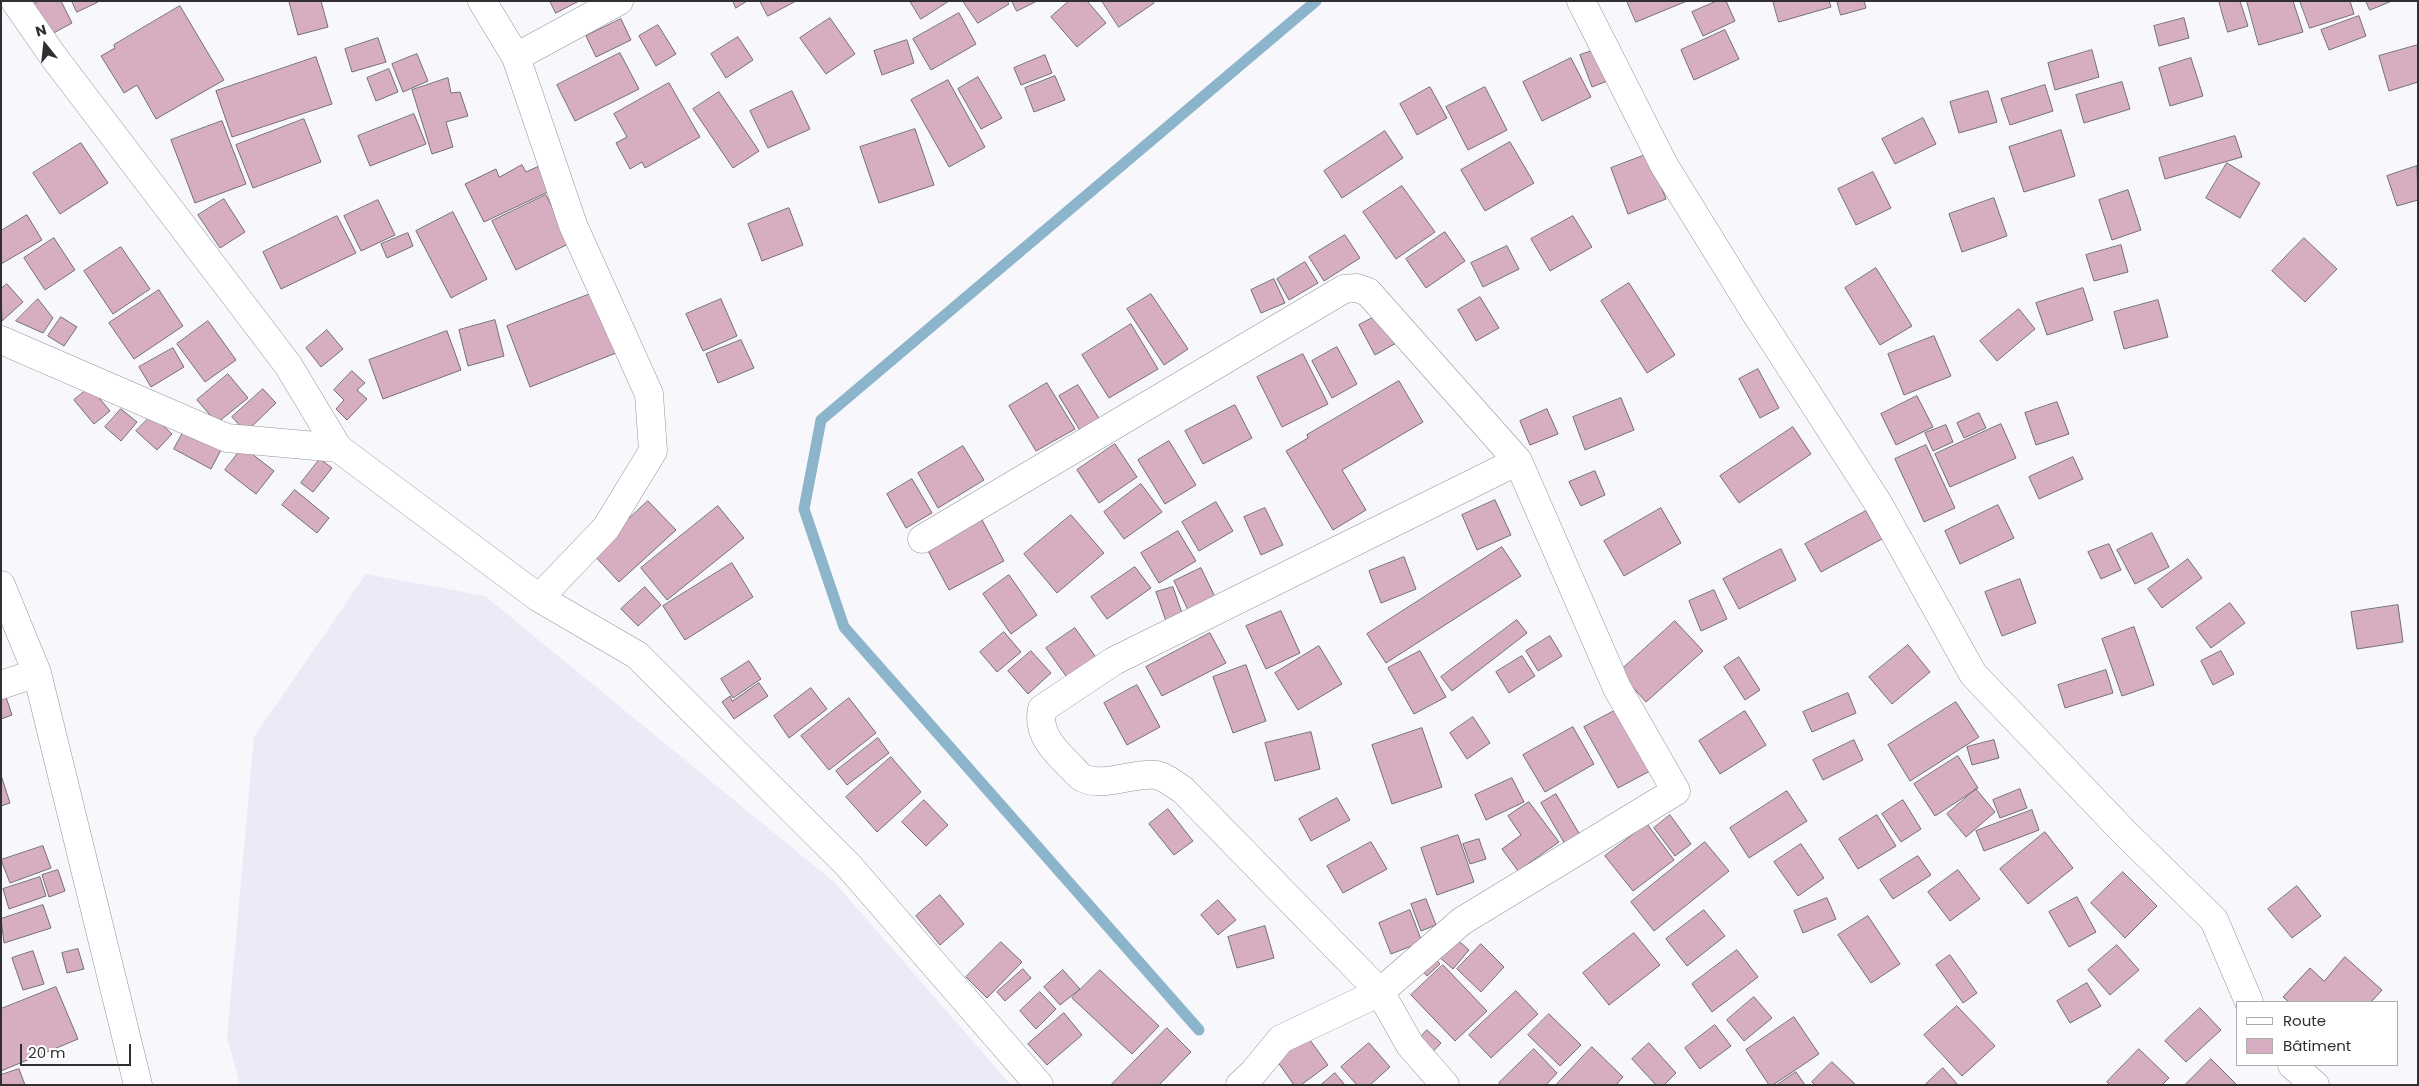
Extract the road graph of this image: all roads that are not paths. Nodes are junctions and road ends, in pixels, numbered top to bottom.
1 (15, 1) edge
2 (482, 1) edge
3 (619, 1) edge
4 (1581, 1) edge
5 (516, 58) junction
6 (1, 340) edge
7 (338, 448) junction
8 (1518, 461) junction
9 (922, 539) dead end
10 (1, 585) edge
11 (540, 598) junction
12 (37, 673) junction
13 (1, 685) edge
14 (1380, 992) junction
15 (2249, 1001) edge
16 (2293, 1066) edge
17 (138, 1085) edge
18 (1040, 1085) edge
19 (1240, 1085) edge
20 (1445, 1085) edge
21 (2315, 1085) edge

1 - 7 street
2 - 5 street
3 - 5 street
4 - 15 street
5 - 11 street
6 - 7 street
7 - 11 street
8 - 9 street
8 - 14 street
8 - 14 street
10 - 12 street
11 - 18 street
12 - 13 street
12 - 17 street
14 - 19 street
14 - 20 street
16 - 21 street

